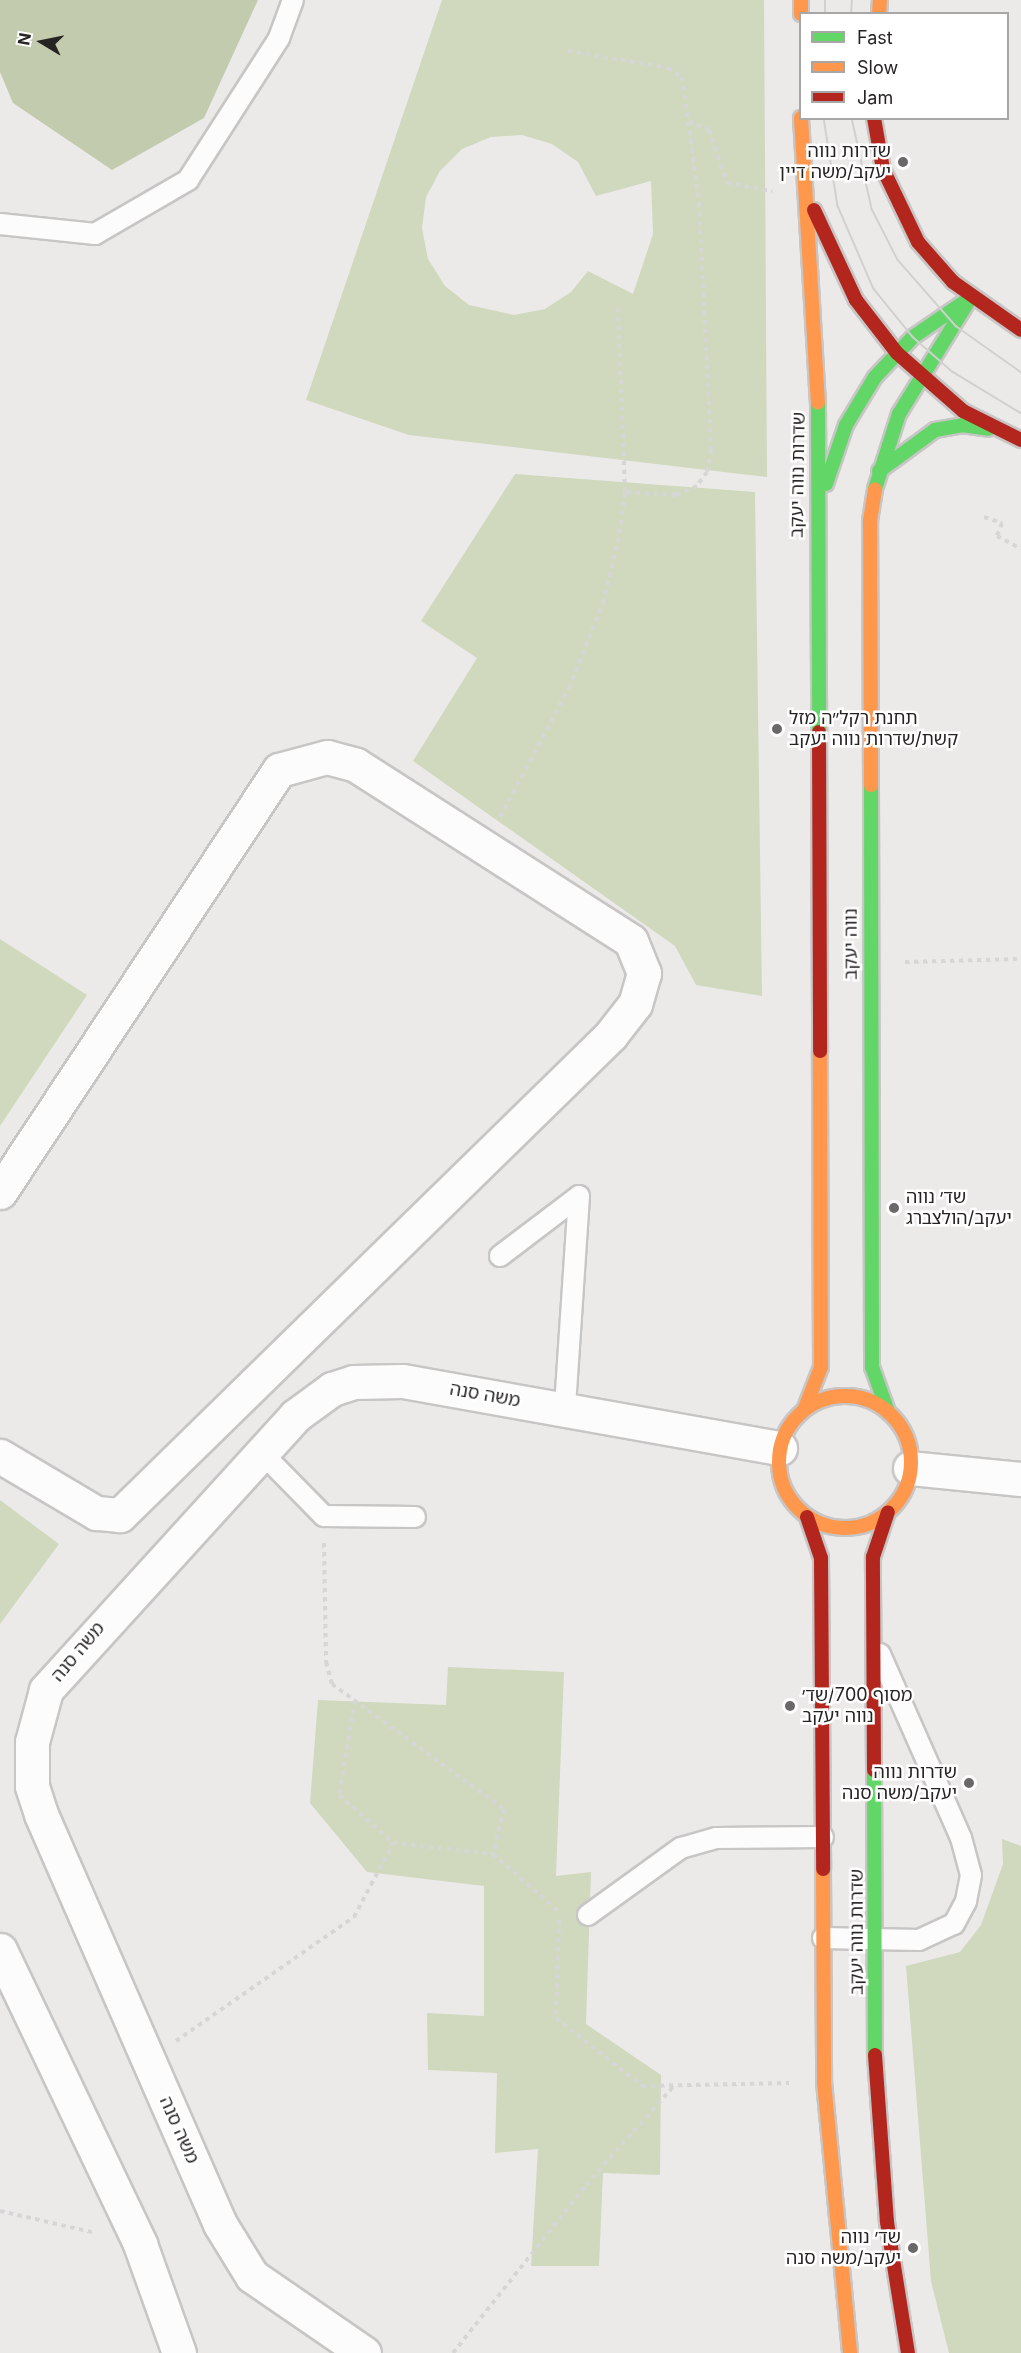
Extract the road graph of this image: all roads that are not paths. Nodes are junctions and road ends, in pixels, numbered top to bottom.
1 (293, 0) edge
2 (801, 120) edge
3 (874, 120) edge
4 (803, 159) junction
5 (0, 224) edge
6 (971, 297) junction
7 (1021, 330) edge
8 (897, 353) junction
9 (921, 377) junction
10 (1001, 432) junction
11 (1021, 440) edge
12 (878, 473) junction
13 (815, 562) junction
14 (0, 1192) edge
15 (500, 1256) dead end
16 (805, 1408) junction
17 (565, 1409) junction
18 (888, 1412) junction
19 (780, 1448) junction
20 (261, 1452) junction
21 (0, 1456) edge
22 (910, 1468) junction
23 (1021, 1479) edge
24 (888, 1512) junction
25 (415, 1517) dead end
26 (807, 1517) junction
27 (874, 1641) junction
28 (823, 1837) junction
29 (588, 1915) dead end
30 (823, 1938) junction
31 (876, 1943) junction
32 (0, 1950) edge
33 (179, 2353) edge
34 (364, 2353) edge
35 (850, 2353) edge
36 (908, 2353) edge

1 - 5 lane
2 - 4 street, שדרות נווה יעקב
3 - 6 street
4 - 8 street, שדרות נווה יעקב
4 - 13 street, שדרות נווה יעקב
6 - 7 street
6 - 8 street, שדרות נווה יעקב
6 - 9 street
8 - 9 street
8 - 13 street, שדרות נווה יעקב
9 - 10 street
9 - 12 street
10 - 11 street
10 - 12 street
12 - 18 street, נווה יעקב
13 - 16 street, נווה יעקב
14 - 21 street
15 - 17 lane
16 - 18 street
16 - 19 street
17 - 19 street, משה סנה
17 - 20 street, משה סנה
18 - 22 street
19 - 26 street
20 - 25 lane
20 - 34 street, משה סנה
22 - 23 street
22 - 24 street
24 - 26 street
24 - 27 street, שדרות נווה יעקב
26 - 28 street, שדרות נווה יעקב
27 - 31 street, שדרות נווה יעקב
27 - 31 lane
28 - 29 lane
28 - 30 street, שדרות נווה יעקב
30 - 31 lane
30 - 35 street, שדרות נווה יעקב
31 - 36 street, שדרות נווה יעקב
32 - 33 street

